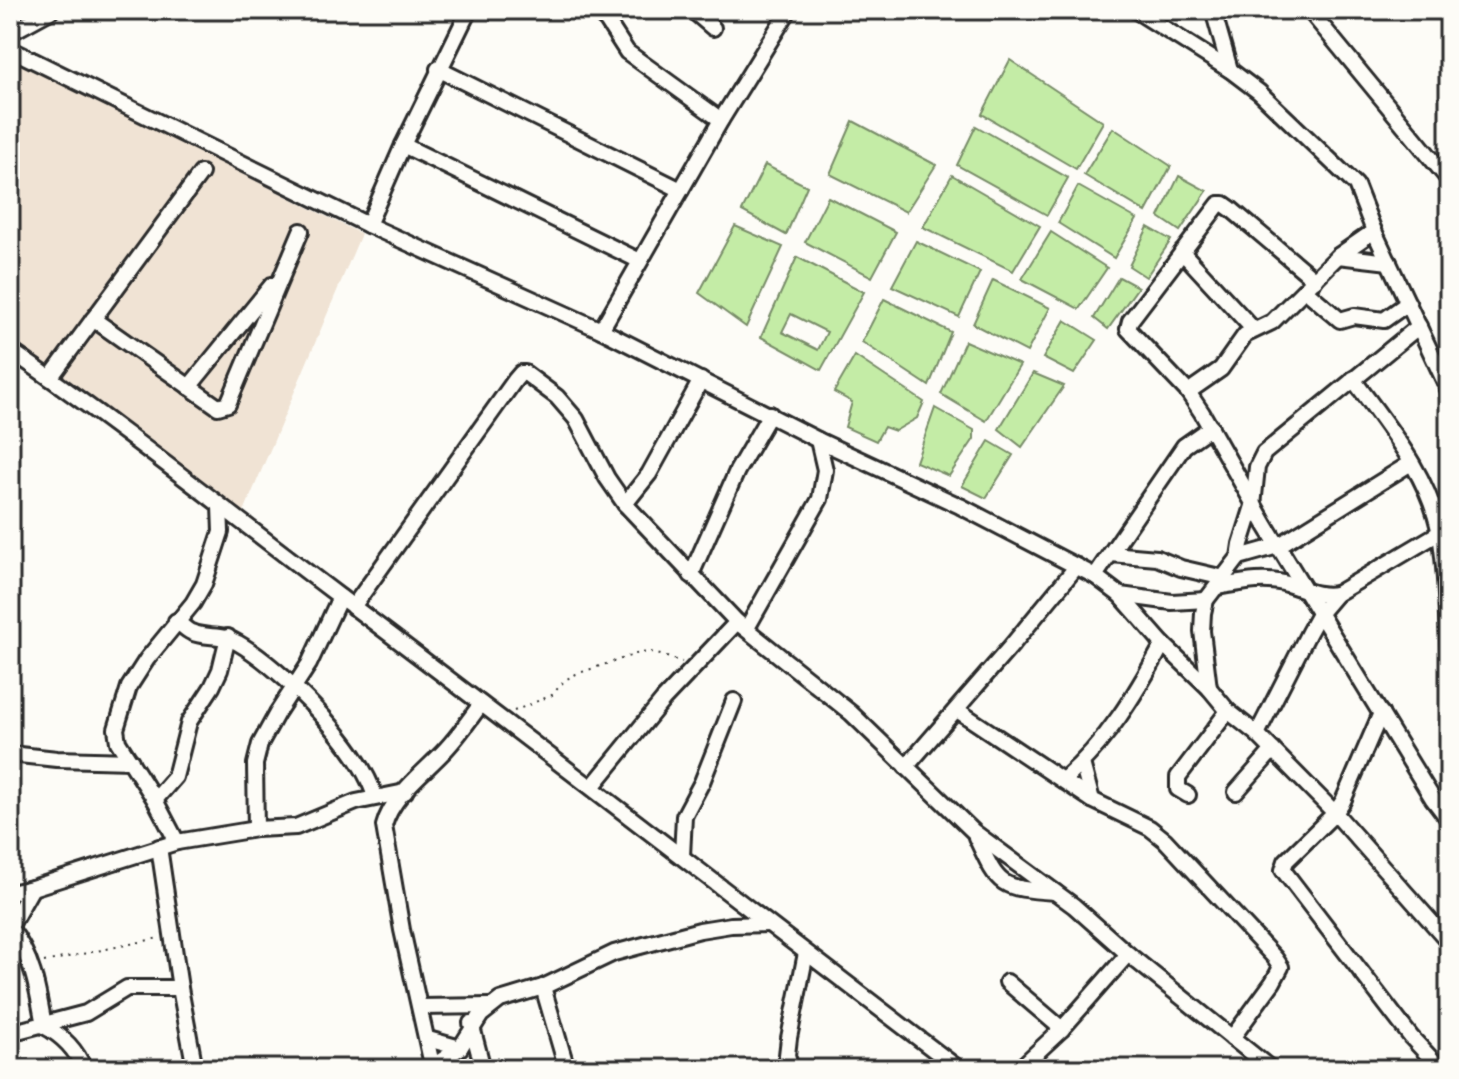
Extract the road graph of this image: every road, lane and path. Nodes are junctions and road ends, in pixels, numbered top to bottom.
1 (52, 10) edge
2 (595, 10) edge
3 (692, 10) edge
4 (789, 10) edge
5 (1135, 10) edge
6 (1213, 10) edge
7 (1309, 10) edge
8 (468, 12) edge
9 (713, 28) dead end
10 (10, 33) edge
11 (10, 49) edge
12 (438, 69) junction
13 (1230, 70) junction
14 (721, 120) junction
15 (403, 145) junction
16 (201, 173) dead end
17 (1449, 180) edge
18 (681, 190) junction
19 (368, 225) junction
20 (301, 231) dead end
21 (1374, 231) junction
22 (1182, 252) junction
23 (1338, 256) junction
24 (640, 261) junction
25 (1389, 262) junction
26 (283, 272) junction
27 (1310, 285) junction
28 (1408, 303) junction
29 (93, 319) junction
30 (1419, 326) junction
31 (601, 330) junction
32 (1254, 330) junction
33 (10, 350) edge
34 (50, 378) junction
35 (1353, 379) junction
36 (701, 380) junction
37 (189, 387) junction
38 (1449, 391) edge
39 (1188, 392) junction
40 (770, 414) junction
41 (1211, 427) junction
42 (818, 440) junction
43 (1411, 463) junction
44 (1257, 467) junction
45 (1236, 471) junction
46 (625, 504) junction
47 (220, 506) junction
48 (1253, 506) junction
49 (1445, 530) edge
50 (1278, 546) junction
51 (1111, 554) junction
52 (1239, 557) junction
53 (1077, 566) junction
54 (691, 575) junction
55 (1095, 576) junction
56 (1221, 582) junction
57 (1306, 592) junction
58 (1336, 594) junction
59 (1120, 595) junction
60 (340, 597) junction
61 (1206, 600) junction
62 (353, 607) junction
63 (1319, 614) junction
64 (176, 621) junction
65 (742, 625) junction
66 (228, 637) junction
67 (1163, 644) junction
68 (1449, 653) edge
69 (694, 668) junction
70 (294, 688) junction
71 (1209, 688) junction
72 (734, 701) dead end
73 (481, 704) junction
74 (957, 710) junction
75 (1228, 711) junction
76 (1381, 713) junction
77 (498, 716) junction
78 (1257, 734) junction
79 (1273, 750) junction
80 (10, 754) edge
81 (131, 761) junction
82 (1082, 763) junction
83 (906, 767) junction
84 (1063, 780) junction
85 (592, 787) junction
86 (405, 792) junction
87 (1236, 792) dead end
88 (1188, 795) dead end
89 (375, 797) junction
90 (155, 800) junction
91 (1092, 800) junction
92 (1335, 813) junction
93 (1449, 820) edge
94 (256, 829) junction
95 (974, 832) junction
96 (177, 842) junction
97 (159, 847) junction
98 (682, 856) junction
99 (32, 888) junction
100 (1055, 892) junction
101 (10, 893) edge
102 (734, 896) junction
103 (768, 924) junction
104 (731, 925) junction
105 (10, 928) edge
106 (173, 935) junction
107 (1449, 942) edge
108 (806, 953) junction
109 (1128, 954) junction
110 (31, 964) junction
111 (1007, 982) dead end
112 (543, 987) junction
113 (180, 988) junction
114 (461, 1006) junction
115 (491, 1006) junction
116 (420, 1007) junction
117 (44, 1026) junction
118 (474, 1028) junction
119 (1062, 1029) junction
120 (10, 1033) edge
121 (1232, 1038) junction
122 (428, 1039) junction
123 (460, 1048) junction
124 (433, 1068) edge
125 (84, 1069) edge
126 (195, 1069) edge
127 (483, 1069) edge
128 (567, 1069) edge
129 (791, 1069) edge
130 (959, 1069) edge
131 (1019, 1069) edge
132 (1271, 1069) edge
133 (1441, 1069) edge

1 - 10 street
2 - 14 street
3 - 9 street
4 - 14 street
5 - 13 street
6 - 13 street
7 - 17 street
8 - 12 street
11 - 19 street
12 - 15 street
12 - 18 street
13 - 21 street
14 - 18 street
15 - 19 street
15 - 24 street
16 - 29 street
18 - 24 street
19 - 31 street
20 - 26 street
21 - 23 street
21 - 25 street
22 - 27 street
22 - 32 street
22 - 39 street
23 - 25 street
23 - 27 street
24 - 31 street
25 - 28 street
26 - 37 street
26 - 37 street
27 - 28 street
27 - 32 street
28 - 30 street
29 - 34 street
29 - 37 street
30 - 35 street
30 - 38 street
31 - 36 street
32 - 39 street
33 - 34 street
34 - 47 street
35 - 43 street
35 - 44 street
36 - 40 street
36 - 46 street
39 - 41 street
40 - 42 street
40 - 54 street
41 - 45 street
41 - 51 street
42 - 53 street
42 - 65 street
43 - 49 street
43 - 50 street
44 - 45 street
44 - 48 street
45 - 48 street
46 - 54 street
46 - 62 street
47 - 60 street
47 - 64 street
48 - 50 street
48 - 52 street
49 - 58 street
49 - 68 street
50 - 52 street
50 - 57 street
51 - 55 street
51 - 56 street
52 - 56 street
53 - 55 street
53 - 74 street
54 - 65 street
55 - 59 street
56 - 57 street
56 - 61 street
57 - 58 street
57 - 63 street
58 - 63 street
59 - 61 street
59 - 67 street
60 - 62 street
60 - 70 street
61 - 71 street
62 - 73 street
63 - 76 street
63 - 78 street
64 - 66 street
64 - 81 street
65 - 69 street
65 - 83 street
66 - 70 street
66 - 90 street
67 - 71 street
67 - 82 street
69 - 77 path
69 - 85 street
70 - 89 street
70 - 94 street
71 - 75 street
72 - 98 street
73 - 77 street
73 - 86 street
74 - 83 street
74 - 84 street
75 - 78 street
75 - 88 street
76 - 92 street
76 - 93 street
77 - 85 street
78 - 79 street
79 - 87 street
79 - 92 street
80 - 81 street
81 - 90 street
82 - 84 street
82 - 91 street
83 - 95 street
84 - 91 street
85 - 98 street
86 - 89 street
86 - 116 street
89 - 94 street
90 - 96 street
91 - 121 street
92 - 107 street
92 - 133 street
94 - 96 street
95 - 100 street
95 - 100 street
96 - 97 street
97 - 99 street
97 - 106 street
98 - 102 street
99 - 101 street
99 - 105 street
100 - 109 street
102 - 103 street
102 - 104 street
103 - 104 street
103 - 108 street
104 - 112 street
105 - 110 street
106 - 110 path
106 - 113 street
108 - 129 street
108 - 130 street
109 - 119 street
109 - 121 street
110 - 117 street
111 - 119 street
112 - 115 street
112 - 128 street
113 - 117 street
113 - 126 street
114 - 115 street
114 - 116 street
114 - 118 street
115 - 118 street
116 - 122 street
117 - 120 street
117 - 125 street
118 - 123 street
118 - 127 street
119 - 131 street
121 - 132 street
122 - 123 street
122 - 124 street
123 - 124 street

